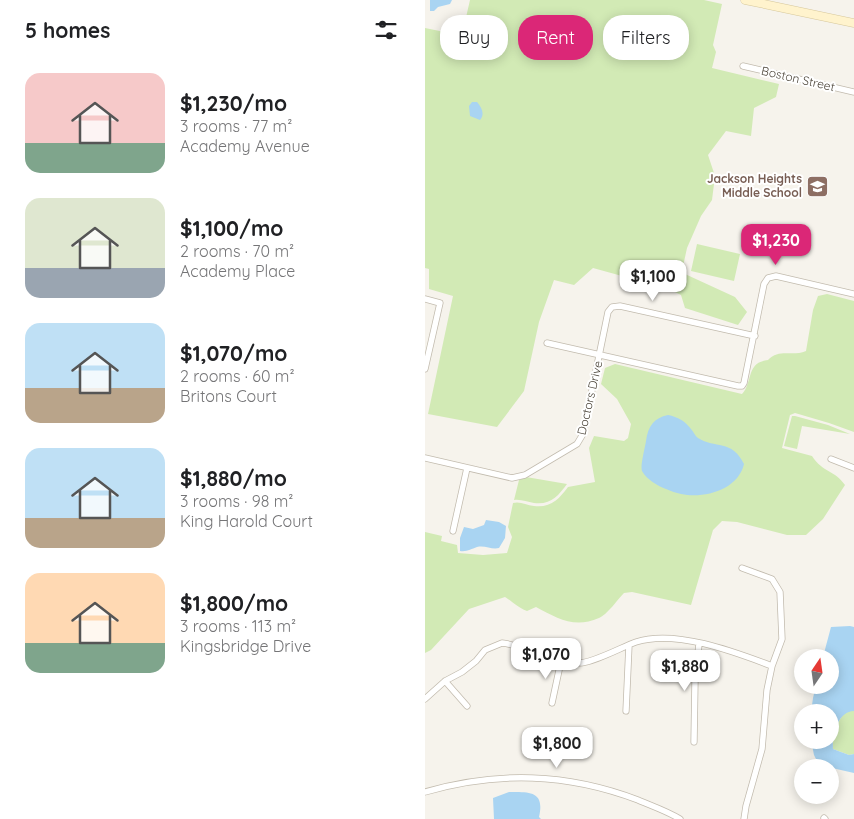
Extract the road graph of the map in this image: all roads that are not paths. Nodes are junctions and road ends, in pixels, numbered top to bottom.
1 (745, 0) edge
2 (772, 3) edge
3 (854, 24) edge
4 (743, 66) dead end
5 (854, 92) edge
6 (854, 294) edge
7 (425, 299) edge
8 (755, 336) junction
9 (547, 343) dead end
10 (599, 355) junction
11 (425, 369) edge
12 (425, 458) edge
13 (831, 459) dead end
14 (467, 468) junction
15 (854, 468) edge
16 (453, 531) dead end
17 (742, 568) dead end
18 (699, 644) junction
19 (629, 646) junction
20 (561, 661) junction
21 (772, 666) junction
22 (445, 681) junction
23 (425, 699) edge
24 (551, 703) dead end
25 (467, 706) dead end
26 (626, 712) dead end
27 (694, 742) dead end
28 (425, 792) edge
29 (680, 819) edge
30 (744, 819) edge

1 - 2 main road
2 - 3 main road
4 - 5 street, Boston Street
6 - 8 street
7 - 11 street
8 - 10 street
8 - 10 street, Doctors Drive
9 - 10 street
10 - 14 street, Doctors Drive
12 - 14 street, Doctors Drive
13 - 15 street
14 - 16 street
17 - 21 street
18 - 19 street
18 - 21 street
18 - 27 street
19 - 20 street
19 - 26 street
20 - 22 street
20 - 24 street
21 - 30 street
22 - 23 street
22 - 25 street
28 - 29 street

